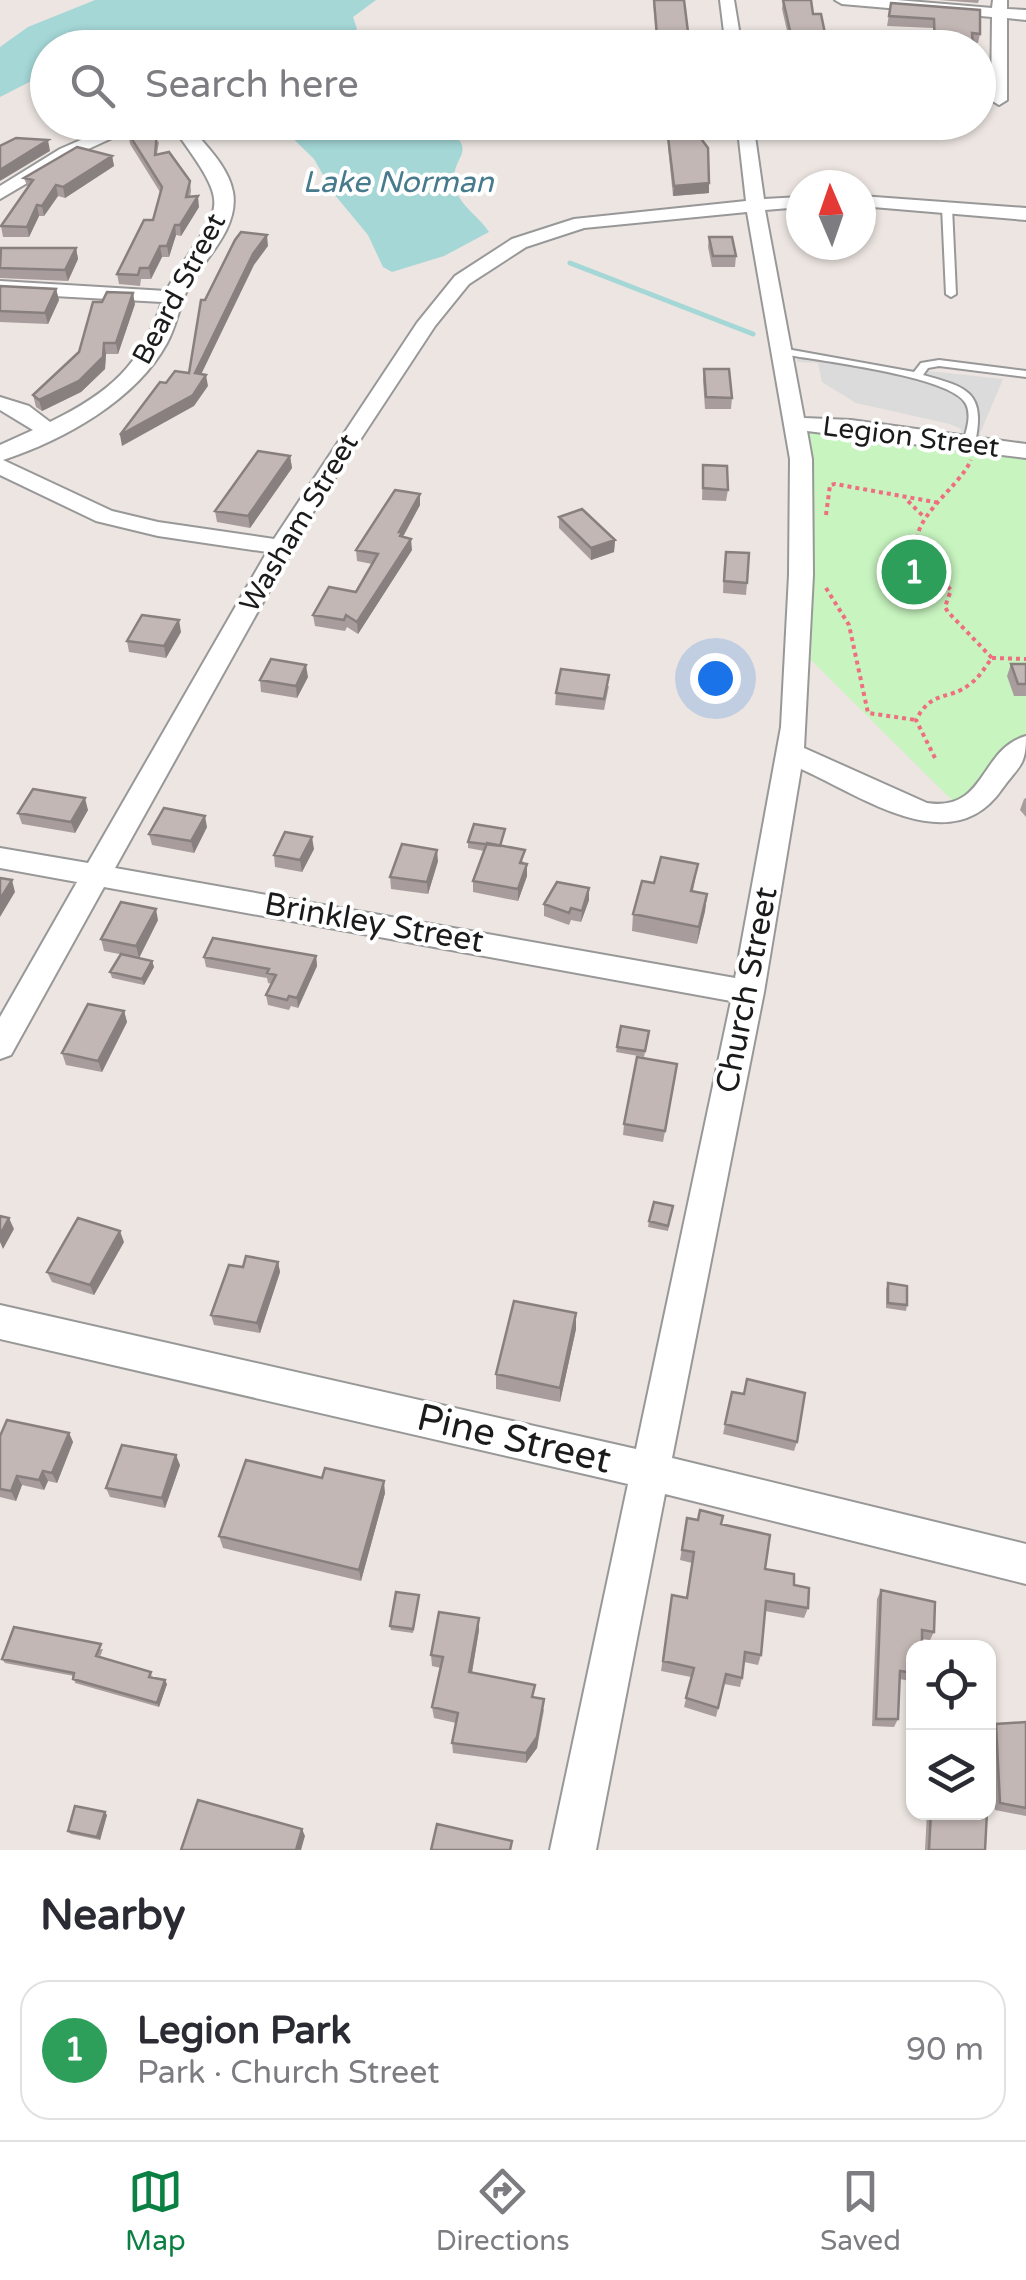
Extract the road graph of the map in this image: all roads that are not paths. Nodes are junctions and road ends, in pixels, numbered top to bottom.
1 (727, 0) edge
2 (842, 0) edge
3 (1000, 6) edge
4 (1026, 15) edge
5 (731, 30) edge
6 (999, 100) dead end
7 (90, 140) edge
8 (190, 140) edge
9 (747, 140) edge
10 (0, 194) edge
11 (786, 203) edge
12 (876, 203) edge
13 (756, 204) junction
14 (947, 207) junction
15 (1026, 214) edge
16 (0, 288) edge
17 (952, 294) dead end
18 (172, 298) junction
19 (780, 351) junction
20 (1026, 374) edge
21 (916, 376) junction
22 (0, 403) edge
23 (796, 424) junction
24 (47, 430) junction
25 (971, 448) junction
26 (1026, 451) edge
27 (0, 454) edge
28 (0, 466) edge
29 (281, 547) junction
30 (1026, 745) edge
31 (790, 753) junction
32 (0, 858) edge
33 (96, 874) junction
34 (748, 992) junction
35 (0, 1046) edge
36 (0, 1322) edge
37 (652, 1472) junction
38 (1026, 1564) edge
39 (573, 1850) edge

1 - 5 street
2 - 3 street
3 - 4 street
3 - 6 street
7 - 10 street
8 - 18 street, Beard Street
9 - 13 street, Church Street
11 - 13 street, Washam Street
12 - 14 street
13 - 19 street, Church Street
13 - 29 street, Washam Street
14 - 15 street
14 - 17 lane
16 - 18 street
18 - 24 street, Beard Street
19 - 21 lane
19 - 23 street, Church Street
20 - 21 lane
21 - 25 lane
22 - 24 street
23 - 25 street, Legion Street
23 - 31 street, Church Street
24 - 27 street, Beard Street
25 - 26 street, Legion Street
28 - 29 street
29 - 33 street, Washam Street
30 - 31 street
31 - 34 street, Church Street
32 - 33 street, Brinkley Street
33 - 34 street, Brinkley Street
33 - 35 street, Washam Street
34 - 37 street, Church Street
36 - 37 street, Pine Street
37 - 38 street, Pine Street
37 - 39 street, Church Street

